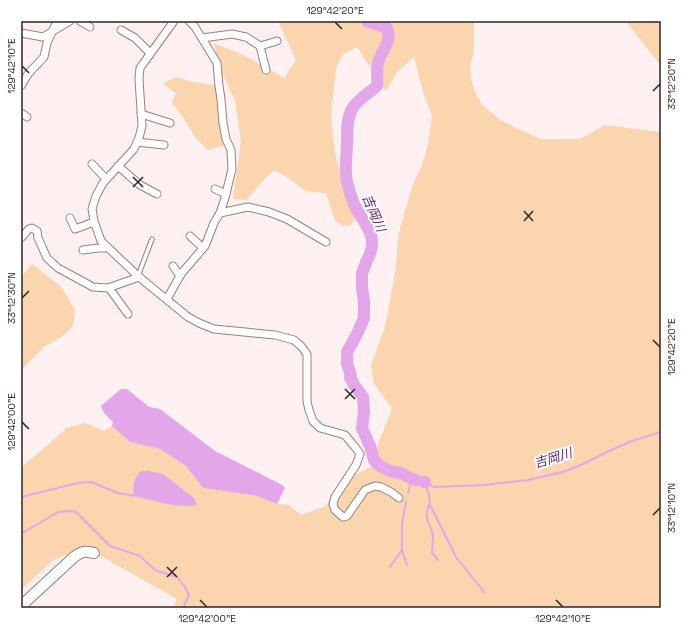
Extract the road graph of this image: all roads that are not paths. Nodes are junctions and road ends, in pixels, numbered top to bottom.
1 (57, 21) edge
2 (70, 21) edge
3 (80, 21) edge
4 (174, 21) edge
5 (189, 21) edge
6 (90, 27) dead end
7 (121, 30) dead end
8 (21, 33) edge
9 (52, 33) junction
10 (202, 38) junction
11 (277, 41) dead end
12 (260, 46) junction
13 (150, 53) junction
14 (266, 70) dead end
15 (21, 86) edge
16 (141, 114) junction
17 (170, 123) dead end
18 (137, 142) junction
19 (164, 145) dead end
20 (92, 164) dead end
21 (118, 166) junction
22 (106, 180) junction
23 (215, 189) dead end
24 (157, 194) dead end
25 (226, 194) junction
26 (220, 213) junction
27 (70, 218) dead end
28 (94, 222) junction
29 (190, 236) dead end
30 (21, 238) edge
31 (152, 239) dead end
32 (326, 242) dead end
33 (108, 248) junction
34 (203, 248) junction
35 (83, 250) dead end
36 (173, 266) dead end
37 (139, 276) junction
38 (180, 276) junction
39 (109, 288) junction
40 (167, 299) junction
41 (128, 314) dead end
42 (399, 498) dead end
43 (94, 553) dead end
44 (21, 606) edge

1 - 9 street
2 - 9 street
3 - 6 street
4 - 13 street
5 - 10 street
7 - 13 street
8 - 9 street
9 - 15 street
10 - 12 street
10 - 25 street
11 - 12 street
12 - 14 street
13 - 16 street
16 - 17 street
16 - 18 street
18 - 19 street
18 - 21 street
20 - 22 street
21 - 22 street
21 - 24 street
22 - 28 street
23 - 25 street
25 - 26 street
26 - 32 street
26 - 34 street
27 - 28 street
28 - 33 street
29 - 34 street
30 - 39 street
31 - 37 lane
33 - 35 street
33 - 37 street
34 - 38 street
36 - 38 street
37 - 39 street
37 - 40 street
38 - 40 street
39 - 41 street
40 - 42 street
43 - 44 street

